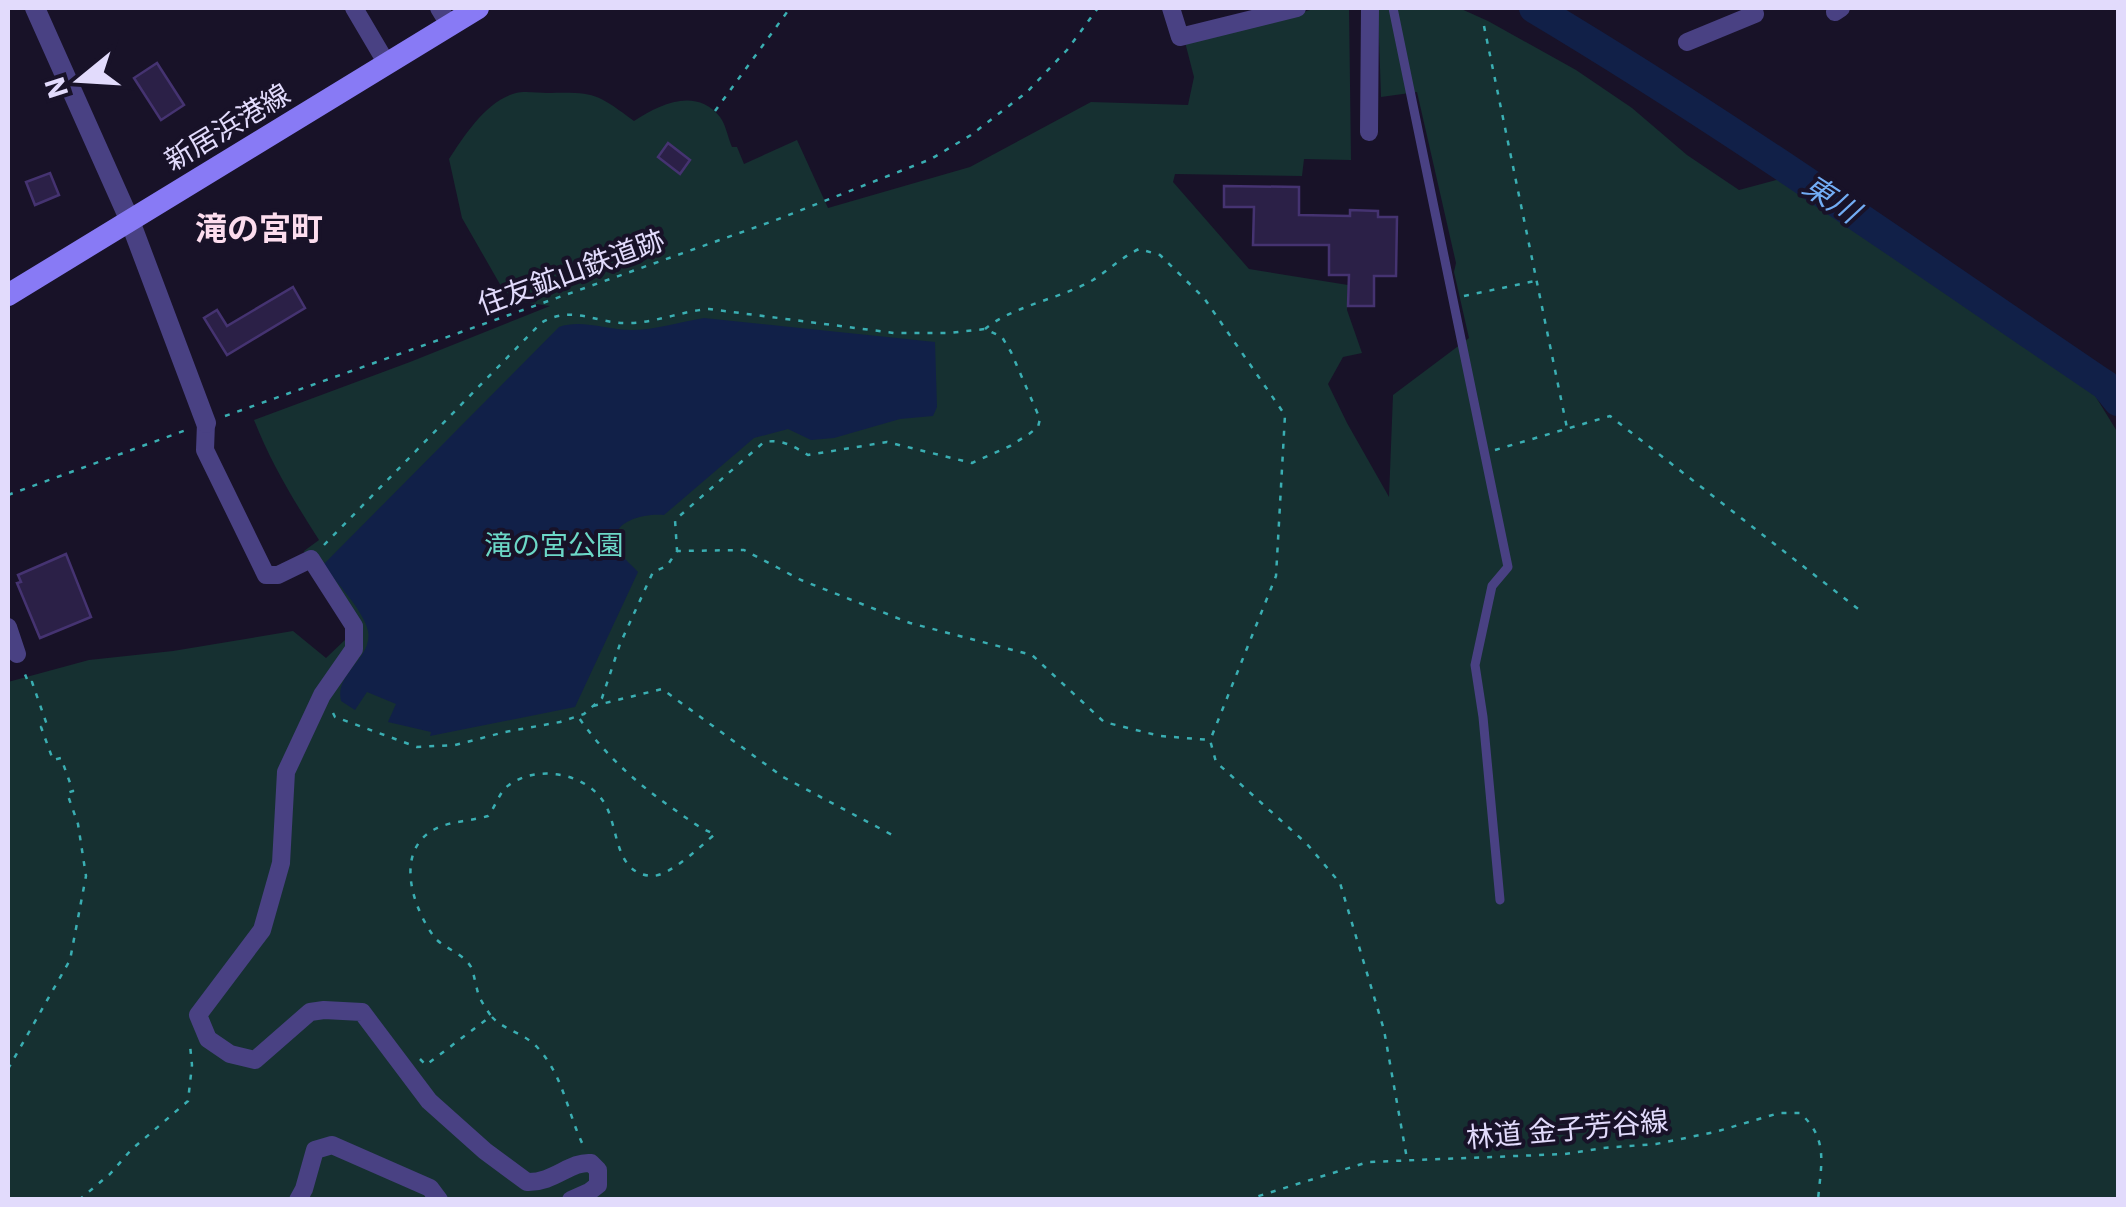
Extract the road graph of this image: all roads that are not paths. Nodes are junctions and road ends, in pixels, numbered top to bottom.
1 (35, 8) edge
2 (354, 8) edge
3 (478, 8) edge
4 (1171, 8) edge
5 (1297, 8) edge
6 (1370, 8) edge
7 (1394, 8) edge
8 (1753, 8) edge
9 (444, 17) edge
10 (1687, 42) dead end
11 (388, 64) junction
12 (1369, 132) dead end
13 (130, 221) junction
14 (8, 296) edge
15 (206, 422) joint
16 (8, 628) edge
17 (17, 654) road end
18 (1500, 900) dead end
19 (298, 1200) edge
20 (439, 1200) edge
21 (570, 1200) edge

1 - 13 street
2 - 11 street
3 - 9 main road, 新居浜港線
4 - 5 street
6 - 12 street
7 - 18 lane
8 - 10 street
9 - 11 main road, 新居浜港線
11 - 13 main road, 新居浜港線
13 - 14 main road, 新居浜港線
13 - 15 street
15 - 21 street
16 - 17 street
19 - 20 street

